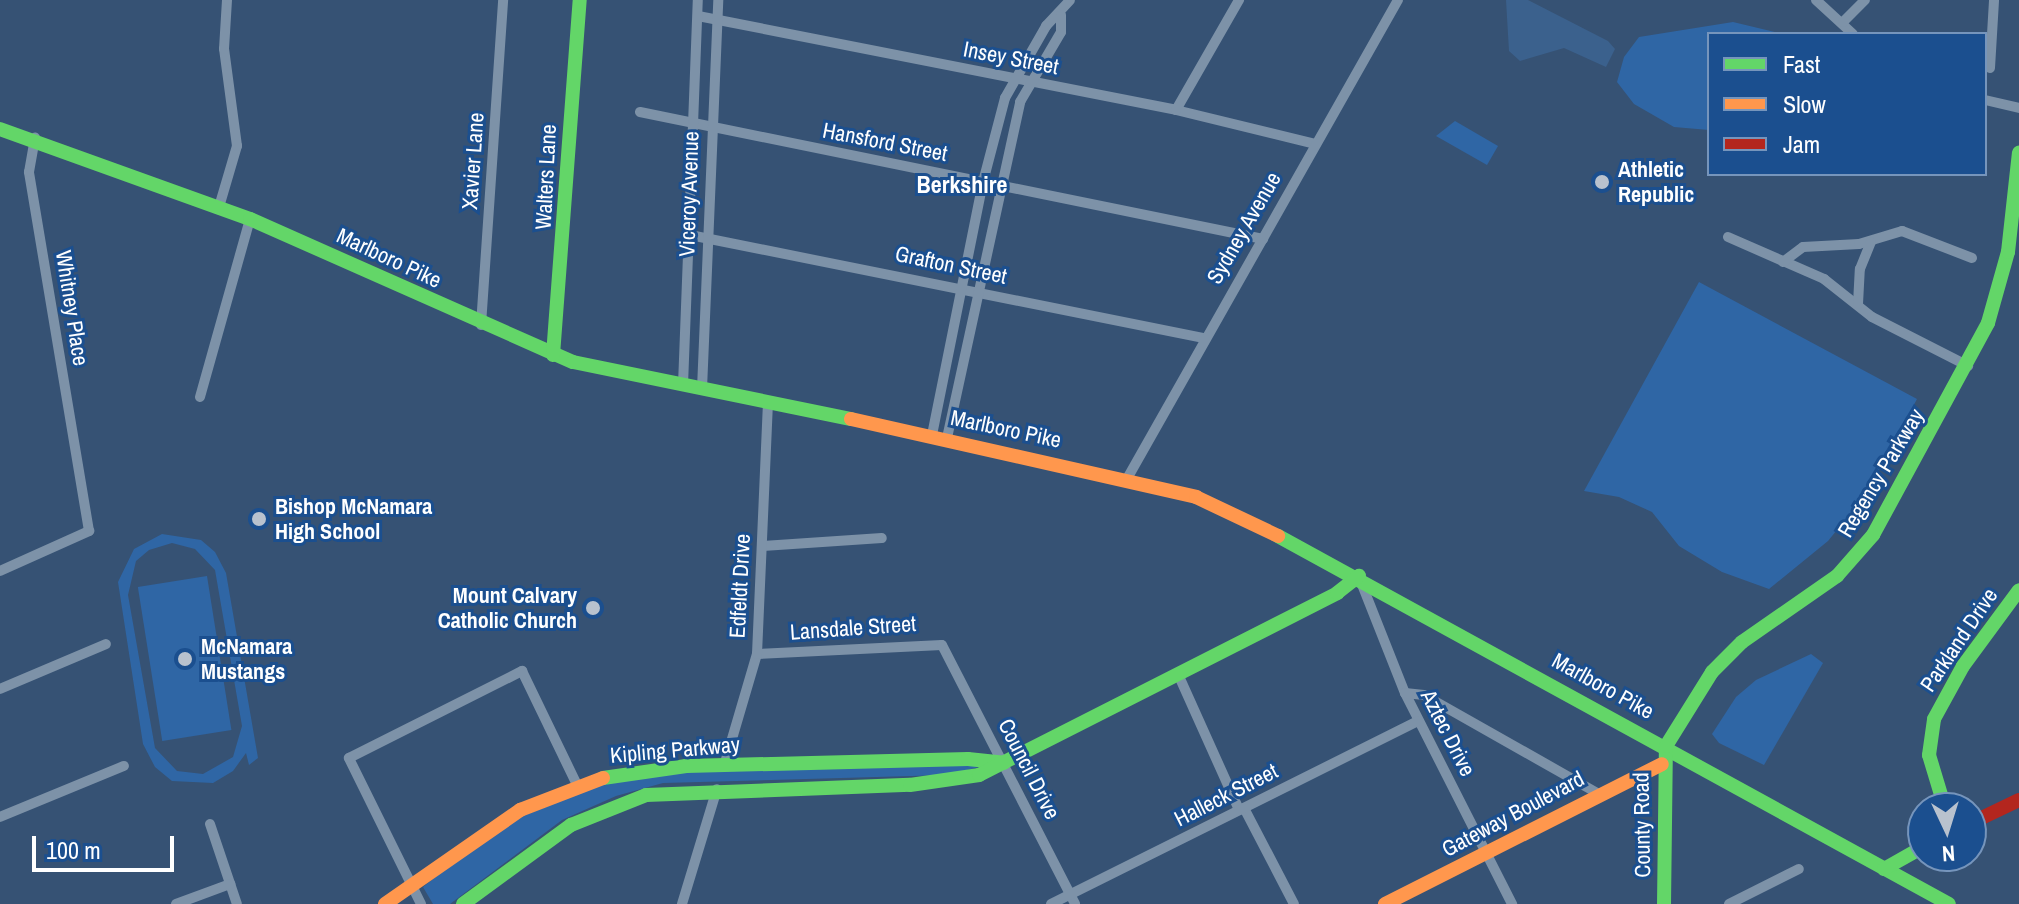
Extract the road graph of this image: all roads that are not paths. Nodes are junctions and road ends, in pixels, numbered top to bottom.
1 (227, 0) edge
2 (503, 0) edge
3 (580, 0) edge
4 (698, 0) edge
5 (718, 0) edge
6 (1070, 0) edge
7 (1239, 0) edge
8 (1398, 0) edge
9 (1816, 0) edge
10 (1865, 0) edge
11 (1994, 0) edge
12 (1061, 15) junction
13 (698, 16) junction
14 (717, 18) junction
15 (1843, 22) junction
16 (1851, 32) edge
17 (1990, 68) dead end
18 (1013, 78) junction
19 (1033, 82) junction
20 (1987, 100) edge
21 (2019, 108) edge
22 (1176, 110) junction
23 (640, 112) dead end
24 (693, 123) junction
25 (712, 128) junction
26 (0, 129) edge
27 (35, 138) junction
28 (1315, 144) junction
29 (2019, 153) edge
30 (983, 182) junction
31 (1001, 186) junction
32 (219, 207) junction
33 (250, 219) junction
34 (690, 235) junction
35 (707, 237) junction
36 (1728, 237) dead end
37 (1263, 239) junction
38 (1871, 242) junction
39 (1972, 258) dead end
40 (1783, 262) junction
41 (961, 288) junction
42 (978, 291) junction
43 (1858, 304) junction
44 (481, 325) junction
45 (1203, 338) junction
46 (553, 355) junction
47 (1968, 366) junction
48 (683, 385) junction
49 (702, 389) junction
50 (200, 397) dead end
51 (768, 404) junction
52 (932, 435) junction
53 (947, 438) junction
54 (1128, 477) junction
55 (882, 538) dead end
56 (763, 546) junction
57 (0, 571) edge
58 (1359, 576) junction
59 (2019, 590) edge
60 (106, 644) dead end
61 (948, 652) joint
62 (757, 654) junction
63 (1178, 674) junction
64 (0, 689) edge
65 (1405, 693) junction
66 (1418, 721) junction
67 (1666, 746) junction
68 (1004, 763) junction
69 (1662, 764) junction
70 (124, 766) dead end
71 (724, 766) junction
72 (577, 785) junction
73 (717, 789) junction
74 (1940, 792) edge
75 (1599, 794) junction
76 (2019, 800) edge
77 (1242, 809) junction
78 (1987, 815) edge
79 (0, 817) edge
80 (210, 824) dead end
81 (1488, 854) junction
82 (1907, 856) edge
83 (1799, 869) dead end
84 (1884, 869) junction
85 (411, 883) junction
86 (230, 884) junction
87 (1072, 899) edge
88 (176, 904) edge
89 (237, 904) edge
90 (385, 904) edge
91 (421, 904) edge
92 (463, 904) edge
93 (682, 904) edge
94 (1051, 904) edge
95 (1294, 904) edge
96 (1385, 904) edge
97 (1512, 904) edge
98 (1664, 904) edge
99 (1729, 904) edge
100 (1949, 904) edge

1 - 32 street
2 - 44 street, Xavier Lane
3 - 46 street, Walters Lane
4 - 13 street, Viceroy Avenue
5 - 14 street, Viceroy Avenue
6 - 12 street
7 - 22 street
8 - 28 street, Sydney Avenue
9 - 15 street
10 - 15 street
11 - 17 street
12 - 18 street
12 - 19 street
13 - 14 street, Insey Street
13 - 24 street, Viceroy Avenue
14 - 18 street, Insey Street
14 - 25 street, Viceroy Avenue
15 - 16 street
18 - 19 street, Insey Street
18 - 30 street
19 - 22 street, Insey Street
19 - 31 street
20 - 21 street
22 - 28 street, Insey Street
23 - 24 street, Hansford Street
24 - 25 street, Hansford Street
24 - 34 street, Viceroy Avenue
25 - 30 street, Hansford Street
25 - 35 street, Viceroy Avenue
26 - 27 street, Marlboro Pike
27 - 32 street, Marlboro Pike
27 - 57 street, Whitney Place
28 - 37 street, Sydney Avenue
29 - 47 street, Regency Parkway
30 - 31 street, Hansford Street
30 - 41 street
31 - 37 street, Hansford Street
31 - 42 street
32 - 33 street, Marlboro Pike
33 - 44 street, Marlboro Pike
33 - 50 street
34 - 35 street, Grafton Street
34 - 48 street, Viceroy Avenue
35 - 41 street, Grafton Street
35 - 49 street, Viceroy Avenue
36 - 40 street
37 - 45 street, Sydney Avenue
38 - 39 street
38 - 40 street
38 - 43 street
40 - 43 street
41 - 42 street, Grafton Street
41 - 52 street
42 - 45 street, Grafton Street
42 - 53 street
43 - 47 street
44 - 46 street, Marlboro Pike
45 - 54 street, Sydney Avenue
46 - 48 street, Marlboro Pike
47 - 67 street, Regency Parkway
48 - 49 street, Marlboro Pike
49 - 51 street, Marlboro Pike
51 - 52 street, Marlboro Pike
51 - 56 street, Edfeldt Drive
52 - 53 street, Marlboro Pike
53 - 54 street, Marlboro Pike
54 - 58 street, Marlboro Pike
55 - 56 street
56 - 62 street, Edfeldt Drive
58 - 63 street, Kipling Parkway
58 - 65 street, Aztec Drive
58 - 67 street, Marlboro Pike
59 - 74 street, Parkland Drive
60 - 64 street
61 - 62 street, Lansdale Street
61 - 68 street, Council Drive
62 - 71 street, Edfeldt Drive
63 - 68 street, Kipling Parkway
63 - 77 street
65 - 66 street, Aztec Drive
65 - 75 street
66 - 77 street, Halleck Street
66 - 81 street, Aztec Drive
67 - 69 street, County Road
67 - 84 street, Marlboro Pike
68 - 71 street, Kipling Parkway
68 - 73 street, Kipling Parkway
68 - 87 street, Council Drive
69 - 75 street, Gateway Boulevard
69 - 98 street, County Road
70 - 79 street
71 - 72 street, Kipling Parkway
72 - 85 street, Kipling Parkway
72 - 85 street
73 - 92 street, Kipling Parkway
73 - 93 street
75 - 81 street, Gateway Boulevard
76 - 78 street
77 - 87 street, Halleck Street
77 - 95 street
80 - 86 street
81 - 96 street, Gateway Boulevard
81 - 97 street, Aztec Drive
82 - 84 street
83 - 99 street
84 - 100 street, Marlboro Pike
85 - 90 street, Kipling Parkway
85 - 91 street
86 - 88 street
86 - 89 street
87 - 94 street, Halleck Street

